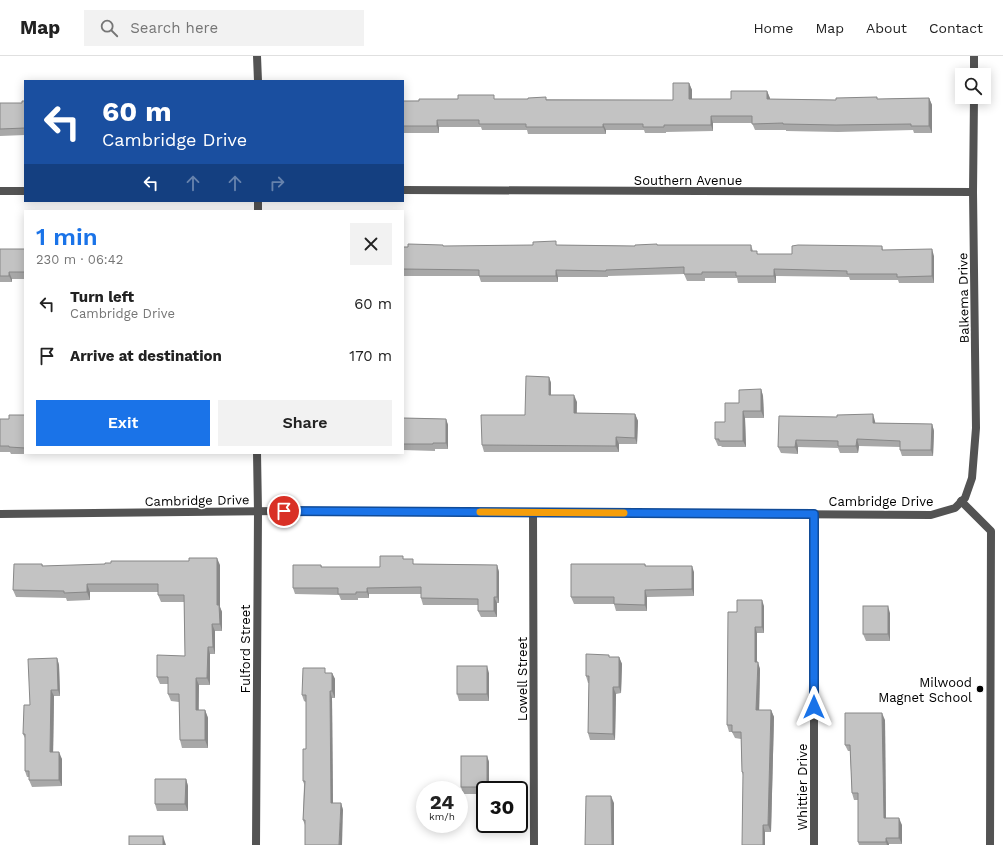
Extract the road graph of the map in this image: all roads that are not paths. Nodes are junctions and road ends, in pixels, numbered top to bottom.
1 (257, 56) edge
2 (974, 56) edge
3 (974, 68) edge
4 (258, 80) edge
5 (974, 104) edge
6 (404, 190) edge
7 (24, 191) edge
8 (0, 192) edge
9 (973, 192) junction
10 (257, 454) edge
11 (963, 500) junction
12 (258, 511) junction
13 (533, 513) junction
14 (0, 514) edge
15 (814, 514) junction
16 (256, 845) edge
17 (534, 845) edge
18 (814, 845) edge
19 (990, 845) edge

1 - 4 street
2 - 3 street
5 - 9 street, Balkema Drive
6 - 9 street, Southern Avenue
7 - 8 street
9 - 11 street, Balkema Drive
10 - 12 street, Fulford Street
11 - 15 street, Cambridge Drive
11 - 19 street
12 - 13 street, Cambridge Drive
12 - 14 street, Cambridge Drive
12 - 16 street, Fulford Street
13 - 15 street, Cambridge Drive
13 - 17 street, Lowell Street
15 - 18 street, Whittier Drive

